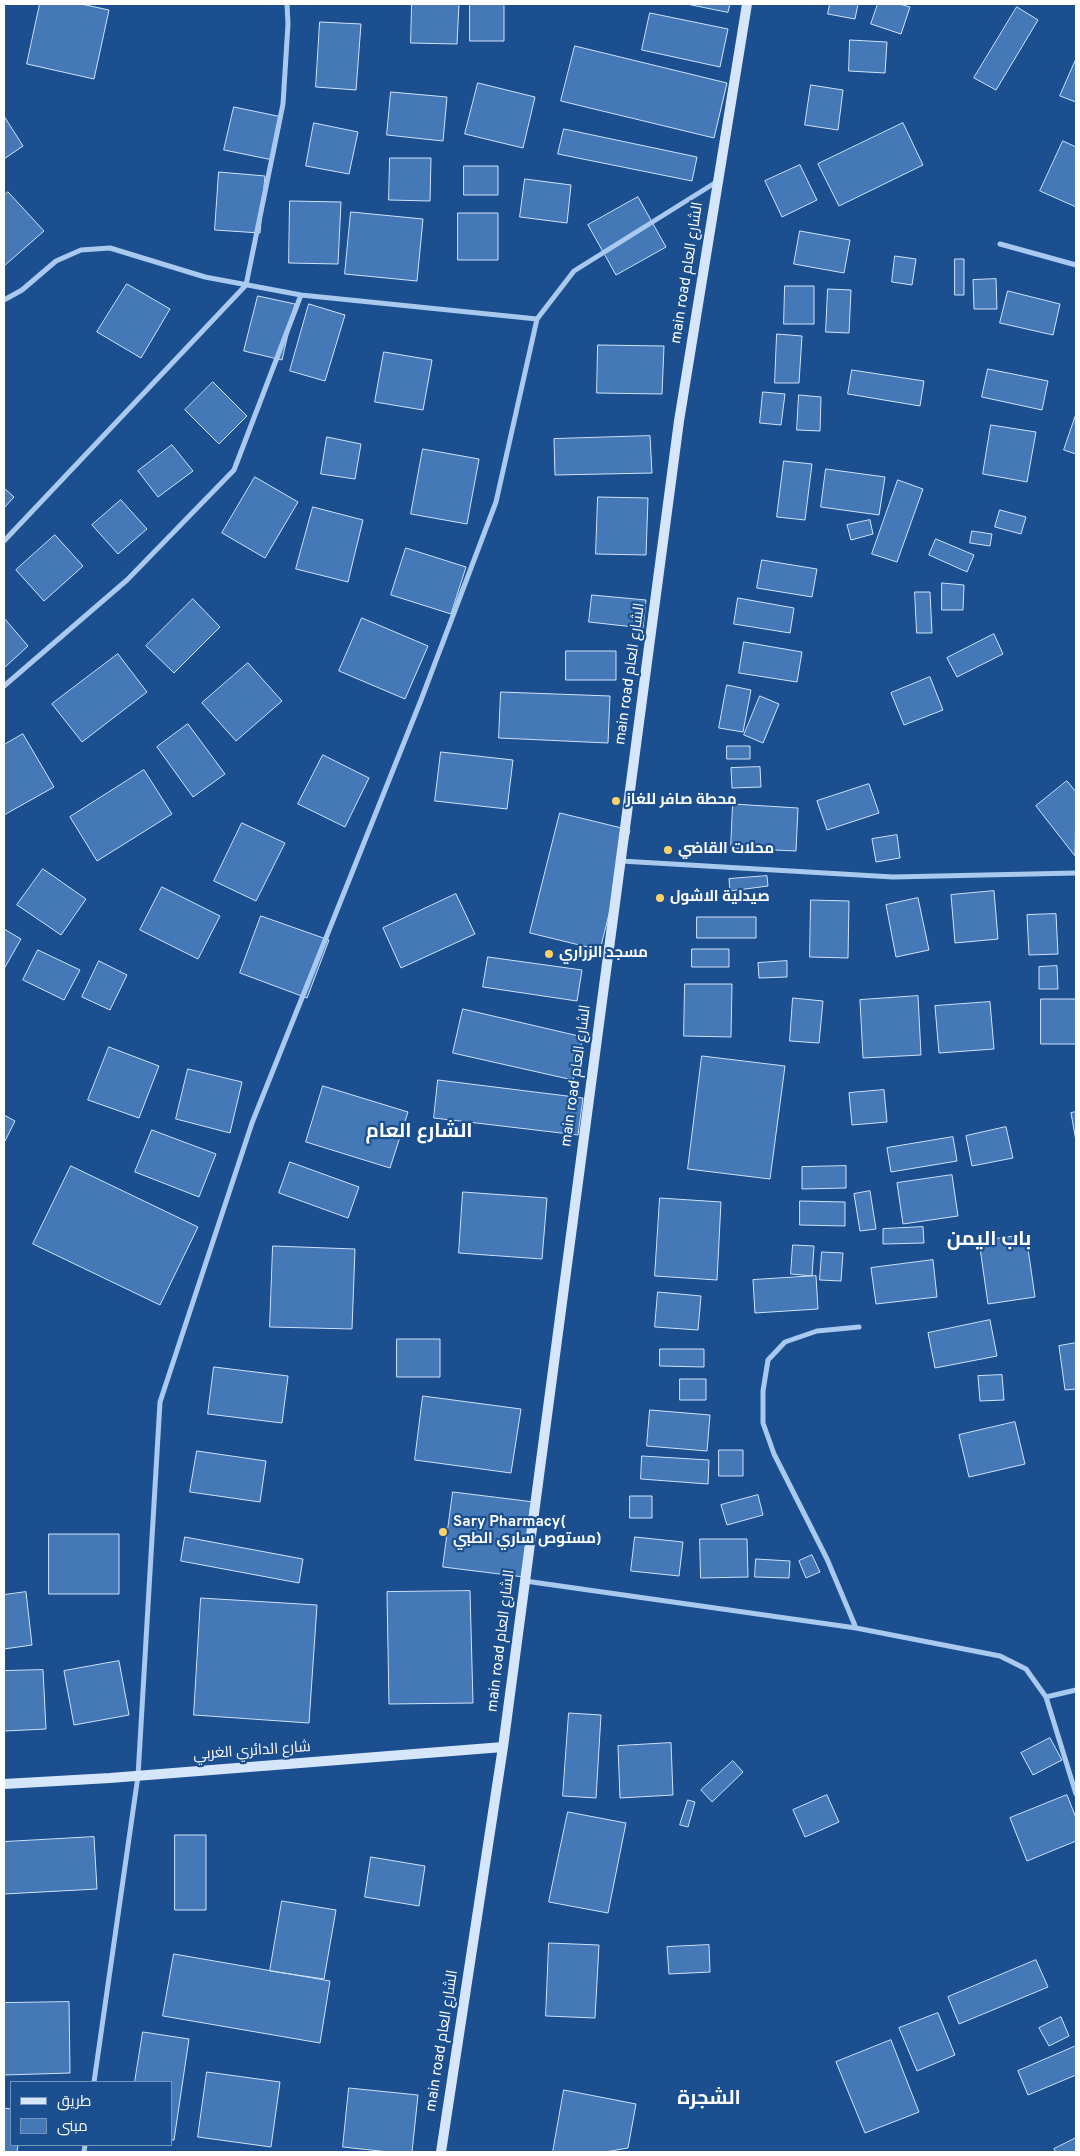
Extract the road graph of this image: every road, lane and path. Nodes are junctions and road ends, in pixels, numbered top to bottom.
1 (287, 4) edge
2 (748, 4) edge
3 (719, 180) junction
4 (1000, 244) dead end
5 (1076, 265) edge
6 (246, 285) junction
7 (301, 295) junction
8 (4, 300) edge
9 (538, 319) junction
10 (4, 541) edge
11 (4, 686) edge
12 (621, 861) junction
13 (1076, 873) edge
14 (859, 1326) dead end
15 (525, 1580) junction
16 (856, 1628) junction
17 (1076, 1690) edge
18 (1046, 1698) junction
19 (503, 1747) junction
20 (138, 1776) junction
21 (4, 1784) edge
22 (1076, 1794) edge
23 (94, 2081) edge
24 (441, 2152) edge

1 - 6 street
2 - 3 main road, main road الشارع العام
3 - 9 street
3 - 12 main road, main road الشارع العام
4 - 5 street
6 - 7 street
6 - 8 street
6 - 10 street
7 - 9 street
7 - 11 street
9 - 20 street
12 - 13 street
12 - 15 main road, main road الشارع العام
14 - 16 street
15 - 16 street
15 - 19 main road, main road الشارع العام
16 - 18 street
17 - 18 street
18 - 22 street
19 - 20 main road, شارع الدائري الغربي
19 - 24 main road, main road الشارع العام
20 - 21 main road, شارع الدائري الغربي
20 - 23 street

